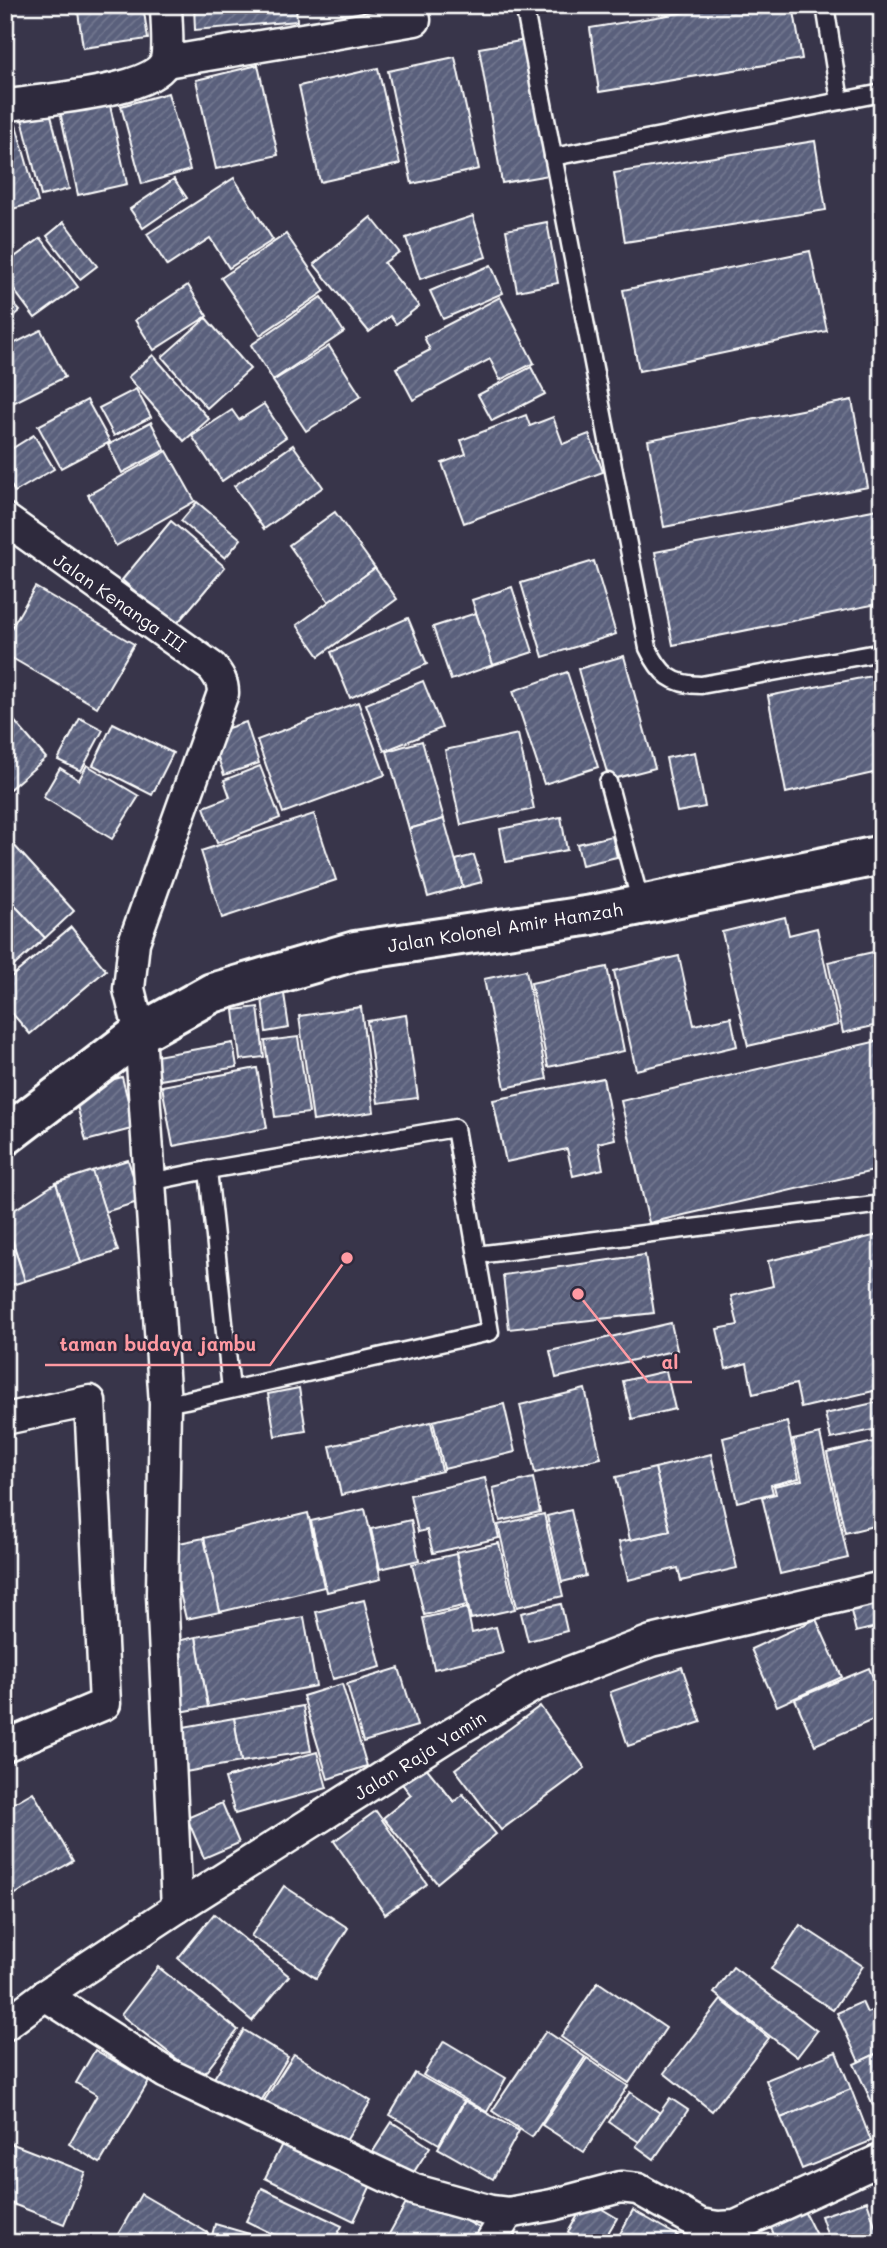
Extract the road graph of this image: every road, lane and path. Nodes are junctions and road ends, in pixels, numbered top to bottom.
1 (166, 5) edge
2 (524, 5) edge
3 (825, 5) edge
4 (415, 20) dead end
5 (166, 62) junction
6 (882, 93) edge
7 (840, 101) junction
8 (6, 104) edge
9 (553, 157) junction
10 (5, 519) edge
11 (882, 652) edge
12 (608, 782) dead end
13 (882, 855) edge
14 (641, 905) junction
15 (140, 1033) junction
16 (5, 1136) edge
17 (208, 1170) junction
18 (150, 1182) junction
19 (882, 1204) edge
20 (477, 1255) junction
21 (231, 1390) junction
22 (165, 1404) junction
23 (5, 1419) edge
24 (882, 1587) edge
25 (5, 1746) edge
26 (177, 1908) junction
27 (45, 1995) junction
28 (5, 2025) edge
29 (882, 2159) edge
30 (508, 2213) junction
31 (490, 2243) edge

1 - 5 street
2 - 9 lane
3 - 7 lane
4 - 5 street
5 - 8 street
6 - 7 lane
7 - 9 lane
9 - 11 lane
10 - 15 street, Jalan Kenanga III
12 - 14 lane
13 - 14 street, Jalan Kolonel Amir Hamzah
14 - 15 street, Jalan Kolonel Amir Hamzah
15 - 16 street, Jalan Kolonel Amir Hamzah
15 - 18 street
17 - 18 lane
17 - 20 lane
17 - 21 lane
18 - 22 street
19 - 20 lane
20 - 21 lane
21 - 22 lane
22 - 26 street
23 - 25 street
24 - 26 street, Jalan Raja Yamin
26 - 27 street, Jalan Raja Yamin
27 - 28 street, Jalan Raja Yamin
27 - 30 street
29 - 30 street
30 - 31 street

